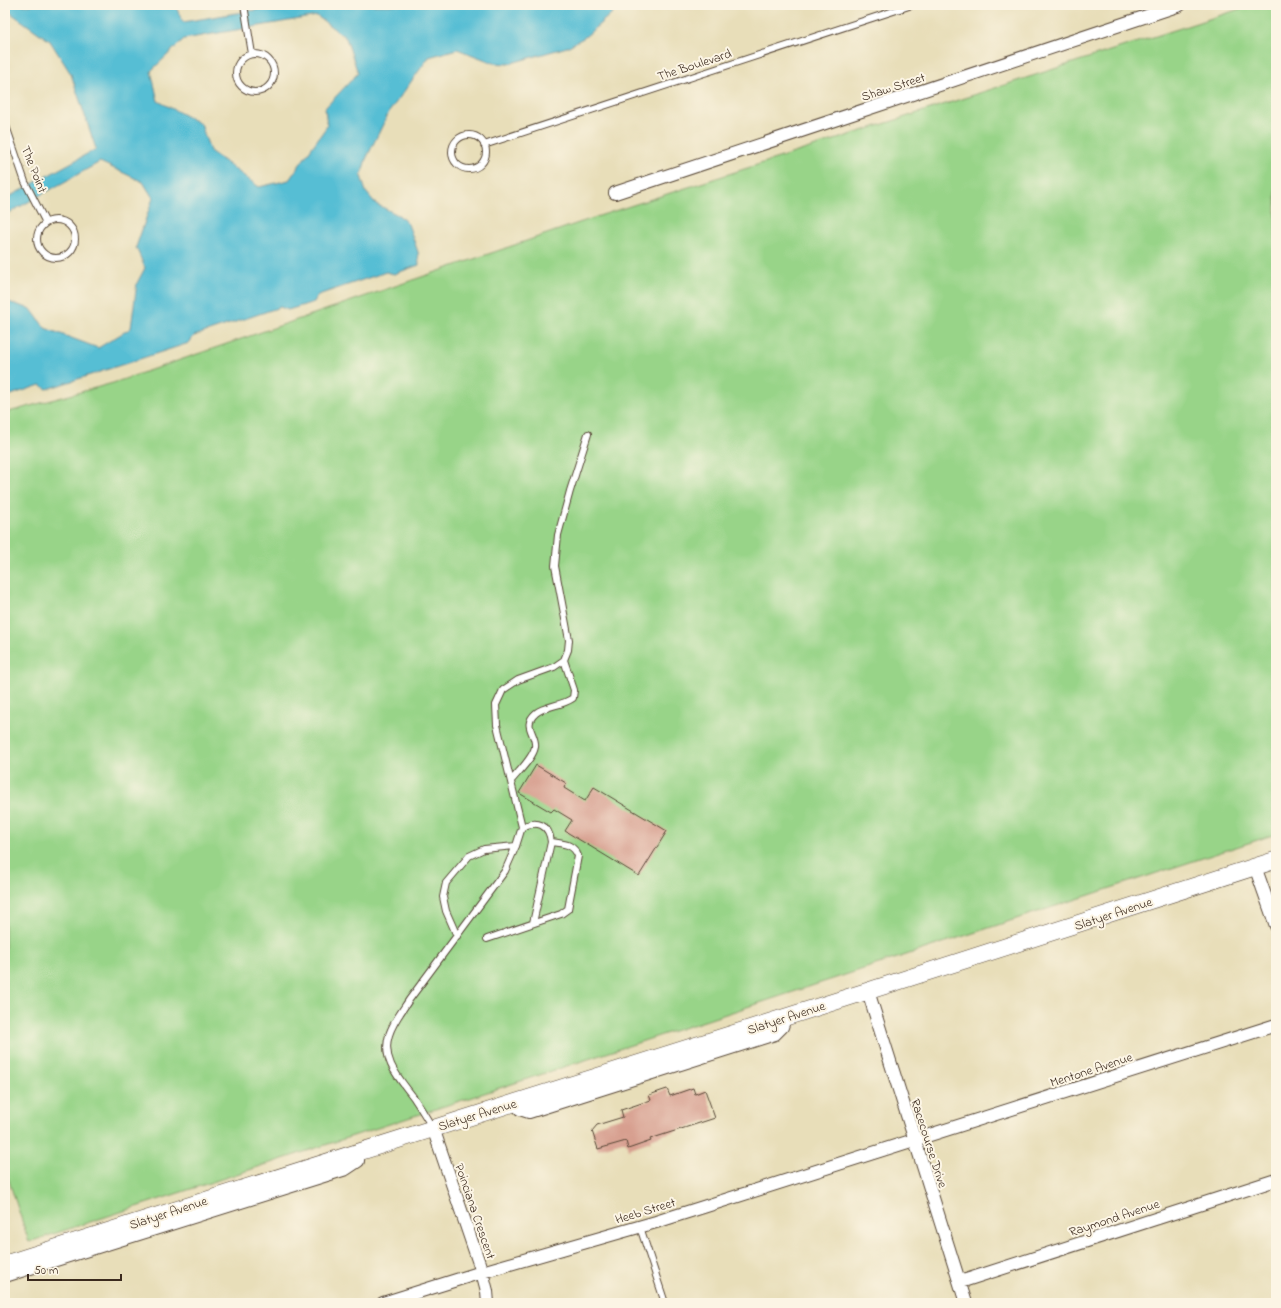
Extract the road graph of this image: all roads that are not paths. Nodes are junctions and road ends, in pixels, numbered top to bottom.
1 (912, 5) edge
2 (1180, 5) edge
3 (244, 6) edge
4 (252, 54) junction
5 (5, 123) edge
6 (484, 145) junction
7 (615, 194) dead end
8 (46, 223) junction
9 (588, 434) dead end
10 (564, 660) junction
11 (511, 780) junction
12 (522, 827) junction
13 (551, 842) junction
14 (516, 846) junction
15 (1276, 860) edge
16 (1276, 869) edge
17 (1258, 875) junction
18 (533, 923) junction
19 (1276, 926) edge
20 (457, 936) junction
21 (487, 939) dead end
22 (950, 965) junction
23 (868, 992) junction
24 (1276, 1026) edge
25 (433, 1128) junction
26 (914, 1140) junction
27 (358, 1152) junction
28 (1276, 1180) edge
29 (640, 1227) junction
30 (5, 1264) edge
31 (482, 1272) junction
32 (5, 1276) edge
33 (960, 1282) junction
34 (383, 1303) edge
35 (488, 1303) edge
36 (665, 1303) edge
37 (966, 1303) edge

1 - 6 lane, The Boulevard
2 - 7 street, Shaw Street
3 - 4 lane
4 - 4 lane
5 - 8 lane, The Point
6 - 6 lane
8 - 8 lane
9 - 10 lane
10 - 11 lane
10 - 11 lane
11 - 12 lane
12 - 13 lane
12 - 14 lane
13 - 18 lane
13 - 18 lane
14 - 20 lane
14 - 20 lane
15 - 22 main road, Slatyer Avenue
16 - 17 street, Slatyer Avenue
17 - 19 street
17 - 22 street, Slatyer Avenue
18 - 21 lane
20 - 25 lane
22 - 23 main road, Slatyer Avenue
23 - 25 main road, Slatyer Avenue
23 - 26 street, Racecourse Drive
24 - 26 street, Mentone Avenue
25 - 27 main road, Slatyer Avenue
25 - 31 street, Poinciana Crescent
26 - 29 street, Heeb Street
26 - 33 street, Racecourse Drive
27 - 30 main road, Slatyer Avenue
27 - 32 street
28 - 33 street, Raymond Avenue
29 - 31 street, Heeb Street
29 - 36 lane
31 - 34 street, Heeb Street
31 - 35 street, Poinciana Crescent
33 - 37 street, Racecourse Drive

